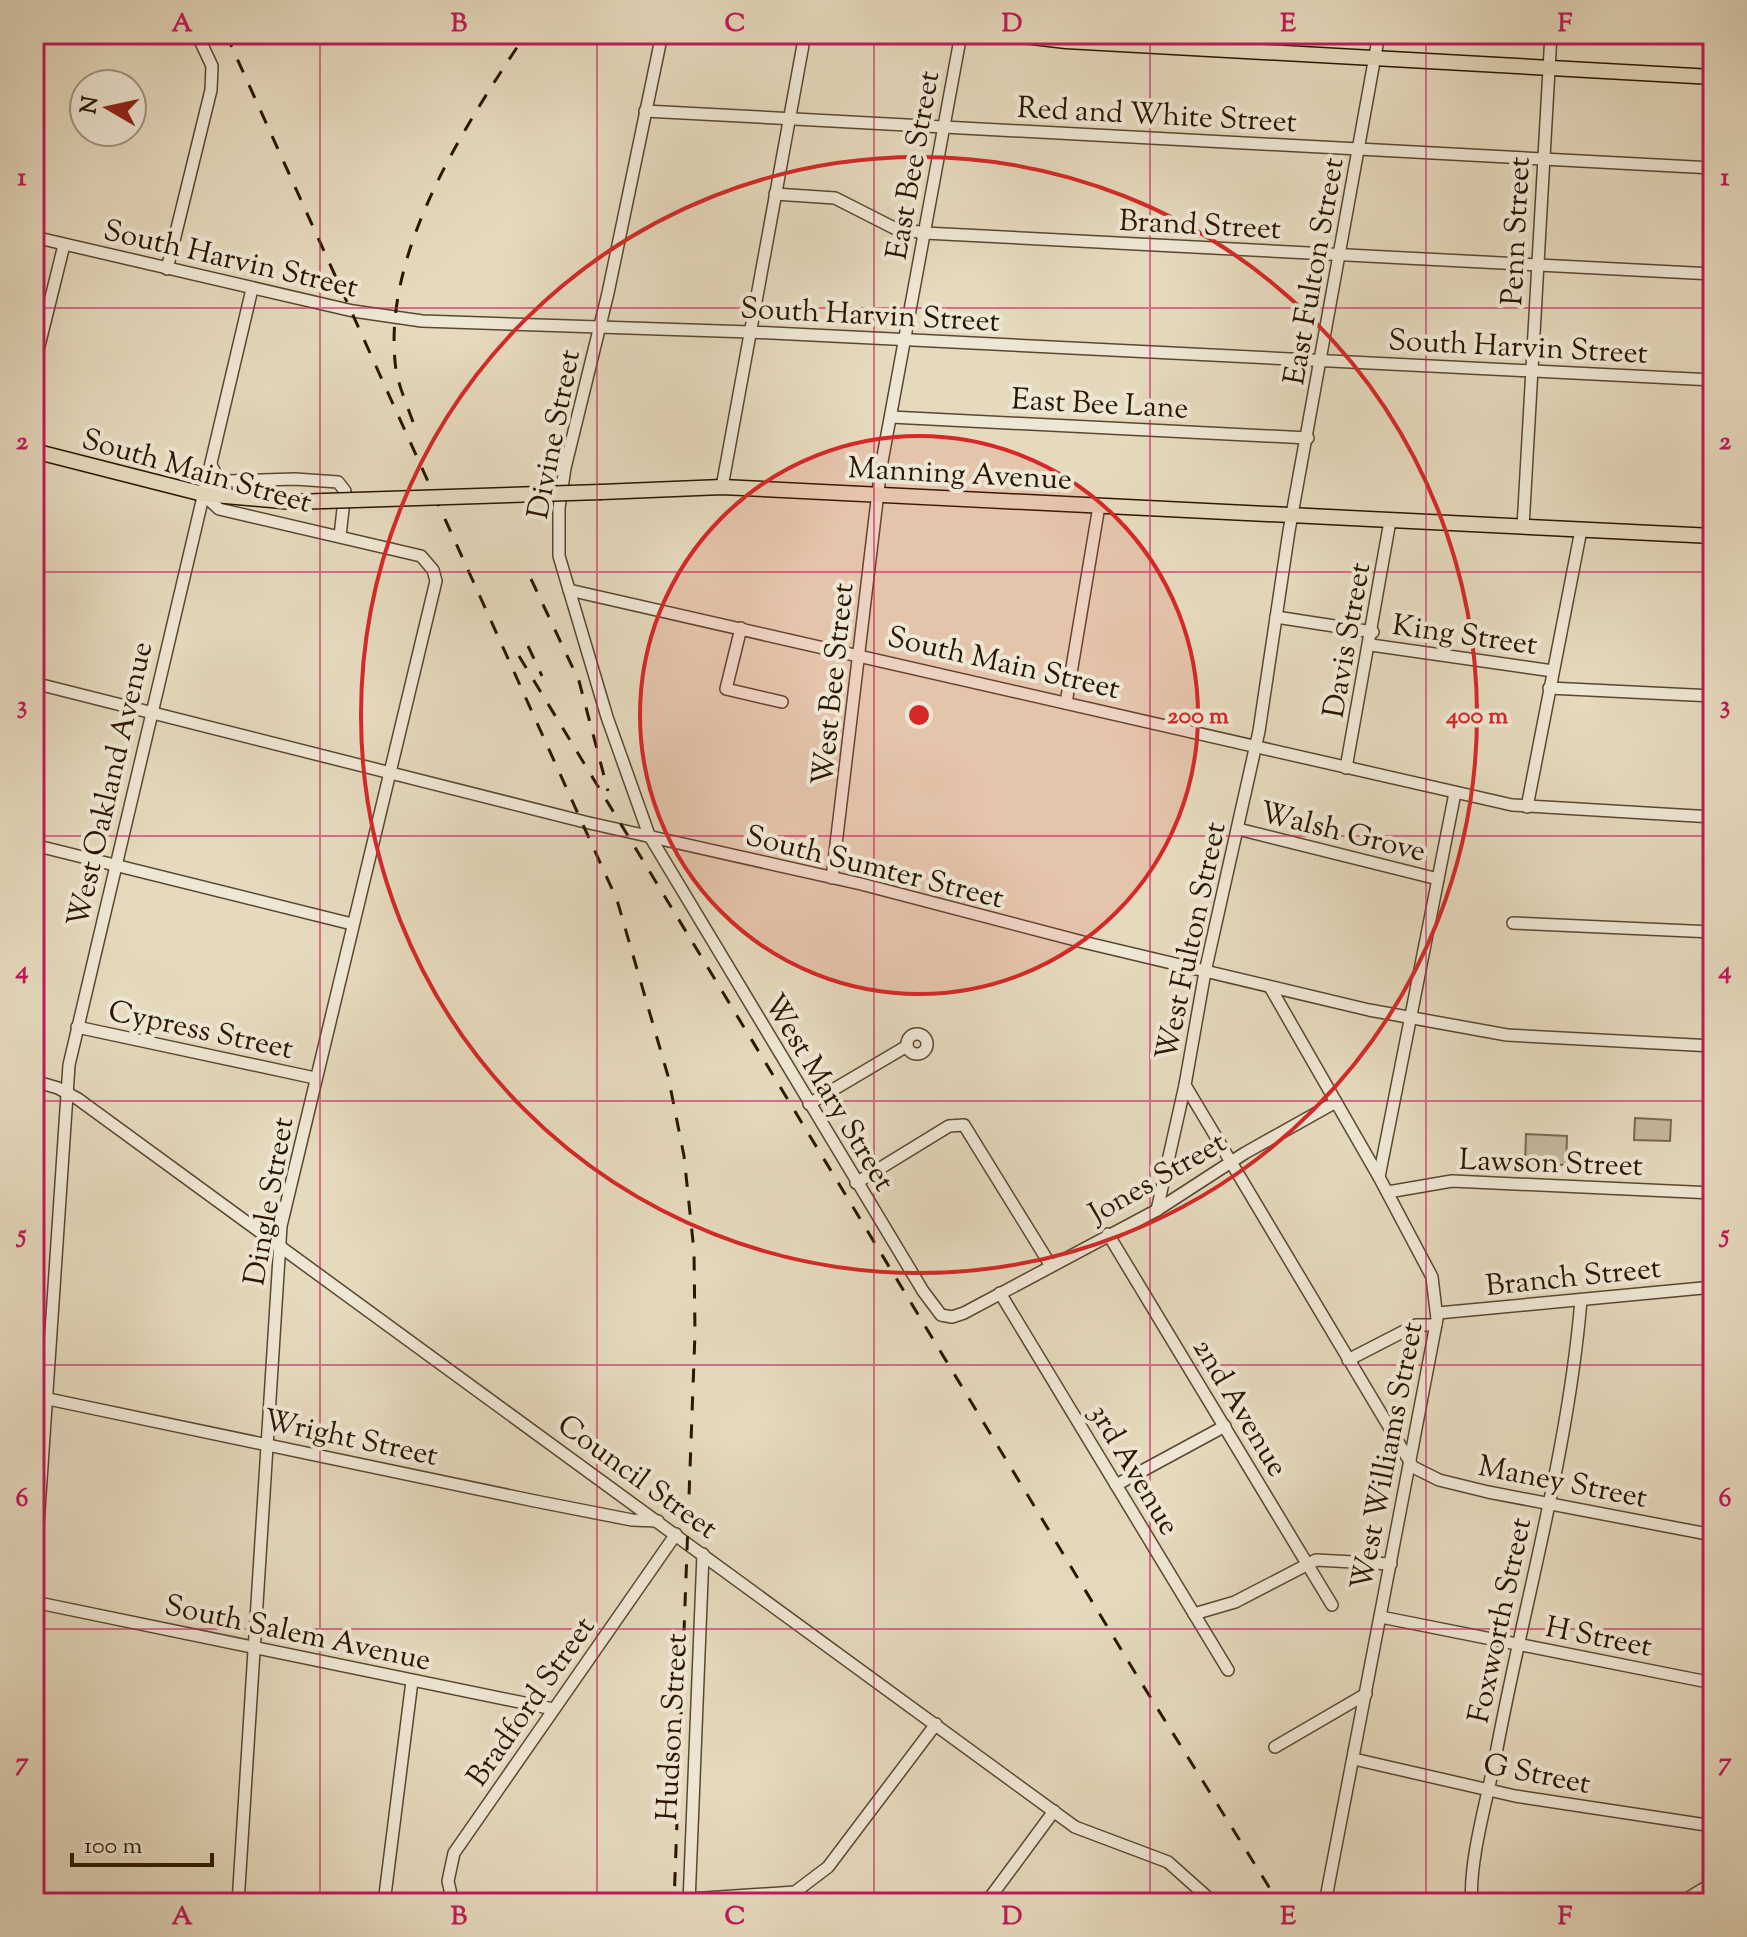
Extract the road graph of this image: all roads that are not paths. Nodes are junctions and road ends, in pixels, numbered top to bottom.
1 (197, 34) edge
2 (662, 34) edge
3 (805, 34) edge
4 (961, 34) edge
5 (1005, 34) edge
6 (1379, 34) edge
7 (1551, 34) edge
8 (1375, 58) junction
9 (1549, 68) junction
10 (1713, 77) edge
11 (645, 111) junction
12 (789, 120) junction
13 (944, 127) junction
14 (1359, 149) junction
15 (1544, 159) junction
16 (1713, 168) edge
17 (775, 194) junction
18 (925, 233) junction
19 (34, 237) edge
20 (64, 245) junction
21 (1340, 255) junction
22 (1538, 265) junction
23 (167, 269) junction
24 (1713, 274) edge
25 (252, 289) junction
26 (598, 326) junction
27 (750, 332) junction
28 (904, 340) junction
29 (1321, 360) junction
30 (34, 366) edge
31 (1531, 371) junction
32 (1713, 380) edge
33 (891, 417) junction
34 (1308, 438) junction
35 (34, 451) edge
36 (211, 465) junction
37 (722, 487) junction
38 (203, 494) junction
39 (878, 494) junction
40 (1099, 506) junction
41 (1292, 516) junction
42 (1390, 521) junction
43 (1523, 527) junction
44 (1581, 530) junction
45 (340, 536) junction
46 (1713, 536) edge
47 (433, 570) joint
48 (569, 590) junction
49 (1276, 617) junction
50 (741, 628) junction
51 (1373, 632) junction
52 (1371, 645) junction
53 (860, 656) junction
54 (1553, 671) junction
55 (34, 683) edge
56 (1549, 688) junction
57 (1713, 696) edge
58 (782, 702) dead end
59 (1066, 703) junction
60 (150, 713) junction
61 (1256, 747) junction
62 (1346, 768) junction
63 (389, 771) junction
64 (1455, 793) junction
65 (1527, 807) junction
66 (1713, 817) edge
67 (1238, 829) junction
68 (649, 835) junction
69 (34, 845) edge
70 (115, 865) junction
71 (832, 878) junction
72 (1438, 879) junction
73 (1513, 923) dead end
74 (352, 924) junction
75 (1713, 932) edge
76 (1205, 972) junction
77 (1270, 987) junction
78 (1411, 1018) junction
79 (77, 1027) junction
80 (907, 1046) dead end
81 (1713, 1046) edge
82 (315, 1078) junction
83 (34, 1081) edge
84 (1185, 1085) junction
85 (65, 1091) junction
86 (1336, 1102) junction
87 (809, 1104) junction
88 (1232, 1163) junction
89 (1379, 1177) junction
90 (856, 1183) junction
91 (1388, 1192) junction
92 (1713, 1193) edge
93 (1157, 1210) junction
94 (1108, 1234) junction
95 (279, 1247) junction
96 (1051, 1266) junction
97 (1713, 1287) edge
98 (1000, 1293) junction
99 (1581, 1300) junction
100 (1437, 1319) junction
101 (1348, 1360) junction
102 (39, 1397) edge
103 (1225, 1426) junction
104 (266, 1444) junction
105 (1410, 1463) junction
106 (1116, 1485) junction
107 (1548, 1503) junction
108 (659, 1521) junction
109 (676, 1534) junction
110 (1713, 1535) edge
111 (703, 1554) junction
112 (1307, 1563) junction
113 (1391, 1564) junction
114 (34, 1584) edge
115 (34, 1602) edge
116 (1332, 1605) dead end
117 (1194, 1614) junction
118 (1381, 1617) junction
119 (1519, 1644) junction
120 (254, 1647) junction
121 (1228, 1670) dead end
122 (412, 1681) junction
123 (1713, 1683) edge
124 (1366, 1694) junction
125 (553, 1709) junction
126 (936, 1724) junction
127 (1275, 1747) dead end
128 (1354, 1759) junction
129 (1489, 1790) junction
130 (1054, 1811) junction
131 (1713, 1826) edge
132 (1713, 1883) edge
133 (795, 1892) junction
134 (689, 1901) edge
135 (238, 1903) edge
136 (384, 1903) edge
137 (453, 1903) edge
138 (813, 1903) edge
139 (986, 1903) edge
140 (1214, 1903) edge
141 (1325, 1903) edge
142 (1472, 1903) edge
143 (1680, 1903) edge

1 - 23 street
2 - 11 street, Divine Street
3 - 12 street
4 - 13 street, East Bee Street
5 - 8 main road
6 - 8 street, East Fulton Street
7 - 9 street, Penn Street
8 - 9 main road
8 - 14 street, East Fulton Street
9 - 10 main road
9 - 15 street, Penn Street
11 - 12 street, Red and White Street
11 - 26 street, Divine Street
12 - 13 street, Red and White Street
12 - 17 street
13 - 14 street, Red and White Street
13 - 18 street, East Bee Street
14 - 15 street, Red and White Street
14 - 21 street, East Fulton Street
15 - 16 street, Red and White Street
15 - 22 street, Penn Street
17 - 18 street, Brand Street
17 - 27 street
18 - 21 street, Brand Street
18 - 28 street, East Bee Street
19 - 20 street, South Harvin Street
20 - 23 street, South Harvin Street
20 - 30 street
21 - 22 street, Brand Street
21 - 29 street, East Fulton Street
22 - 24 street, Brand Street
22 - 31 street, Penn Street
23 - 25 street, South Harvin Street
25 - 26 street, South Harvin Street
25 - 36 street, West Oakland Avenue
26 - 27 street, South Harvin Street
26 - 48 street, Divine Street
27 - 28 street, South Harvin Street
27 - 37 street
28 - 29 street, South Harvin Street
28 - 33 street, East Bee Street
29 - 31 street, South Harvin Street
29 - 34 street, East Fulton Street
31 - 32 street, South Harvin Street
31 - 43 street, Penn Street
33 - 34 street, East Bee Lane
33 - 39 street, East Bee Street
34 - 41 street, East Fulton Street
35 - 38 main road, South Main Street
36 - 38 street, West Oakland Avenue
36 - 45 street
37 - 38 main road, Manning Avenue, bridge
37 - 39 main road, Manning Avenue
38 - 45 street, South Main Street
38 - 60 street, West Oakland Avenue
39 - 40 main road, Manning Avenue
39 - 53 street, West Bee Street
40 - 41 main road, Manning Avenue
40 - 59 street
41 - 42 main road, Manning Avenue
41 - 49 street, West Fulton Street
42 - 43 main road, Manning Avenue
42 - 51 street, Davis Street
43 - 44 main road, Manning Avenue
44 - 46 main road, Manning Avenue
44 - 54 street
45 - 47 street, South Main Street
47 - 63 street, Dingle Street
48 - 50 street, South Main Street
48 - 68 street, Divine Street
49 - 51 street
49 - 61 street, West Fulton Street
50 - 53 street, South Main Street
50 - 58 street
51 - 52 street, Davis Street
52 - 54 street, King Street
52 - 62 street, Davis Street
53 - 59 street, South Main Street
53 - 71 street, West Bee Street
54 - 56 street
55 - 60 street, South Sumter Street
56 - 57 street, King Street
56 - 65 street
59 - 61 street, South Main Street
60 - 63 street, South Sumter Street
60 - 70 street, West Oakland Avenue
61 - 62 street, South Main Street
61 - 67 street, West Fulton Street
62 - 64 street, South Main Street
63 - 68 street, South Sumter Street
63 - 74 street, Dingle Street
64 - 65 street, South Main Street
64 - 72 street
65 - 66 street, South Main Street
67 - 72 street, Walsh Grove
67 - 76 street, West Fulton Street
68 - 71 street, South Sumter Street
68 - 87 street, West Mary Street
69 - 70 street
70 - 74 street
70 - 79 street, West Oakland Avenue
71 - 76 street, South Sumter Street
72 - 78 street
73 - 75 street
74 - 82 street, Dingle Street
76 - 77 street, South Sumter Street
76 - 84 street, West Fulton Street
77 - 78 street, South Sumter Street
77 - 86 street, West Williams Street
78 - 81 street, South Sumter Street
78 - 89 street
79 - 82 street, Cypress Street
79 - 85 street, West Oakland Avenue
80 - 87 street
82 - 95 street, Dingle Street
83 - 85 street, Council Street
84 - 88 street, West Fulton Street
84 - 93 street
85 - 95 street, Council Street
85 - 102 street, West Oakland Avenue
86 - 88 street, Jones Street
86 - 89 street, West Williams Street
87 - 90 street, West Mary Street
88 - 93 street, Jones Street
88 - 101 street, West Fulton Street
89 - 91 street, West Williams Street
90 - 96 street
90 - 98 street, West Mary Street
91 - 92 street, Lawson Street
91 - 100 street, West Williams Street
93 - 94 street, Jones Street
94 - 96 street, Jones Street
94 - 103 street, 2nd Avenue
95 - 104 street, Dingle Street
95 - 108 street, Council Street
96 - 98 street, Jones Street
97 - 99 street, Branch Street
98 - 106 street, 3rd Avenue
99 - 100 street, Branch Street
99 - 107 street, Foxworth Street
100 - 101 street, Branch Street
100 - 105 street, West Williams Street
101 - 105 street, West Fulton Street
102 - 104 street, Wright Street
102 - 114 street, West Oakland Avenue
103 - 106 street
103 - 112 street, 2nd Avenue
104 - 108 street, Wright Street
104 - 120 street, Dingle Street
105 - 107 street, Maney Street
105 - 113 street, West Williams Street
106 - 117 street, 3rd Avenue
107 - 110 street, Maney Street
107 - 119 street, Foxworth Street
108 - 109 street, Council Street
109 - 111 street, Council Street
109 - 125 street, Bradford Street
111 - 126 street, Council Street
111 - 134 street, Hudson Street
112 - 113 street
112 - 116 street, 2nd Avenue
112 - 117 street
113 - 118 street, West Williams Street
115 - 120 street, South Salem Avenue
117 - 121 street, 3rd Avenue
118 - 119 street, H Street
118 - 124 street, West Williams Street
119 - 123 street, H Street
119 - 129 street, Foxworth Street
120 - 122 street, South Salem Avenue
120 - 135 street, Dingle Street
122 - 125 street, South Salem Avenue
122 - 136 street
124 - 127 street
124 - 128 street, West Williams Street
125 - 137 street, Bradford Street
126 - 130 street, Council Street
126 - 133 street
128 - 129 street, G Street
128 - 141 street, West Williams Street
129 - 131 street, G Street
129 - 142 street, Foxworth Street
130 - 139 street
130 - 140 street, Council Street
132 - 143 street
133 - 134 street
133 - 138 street

